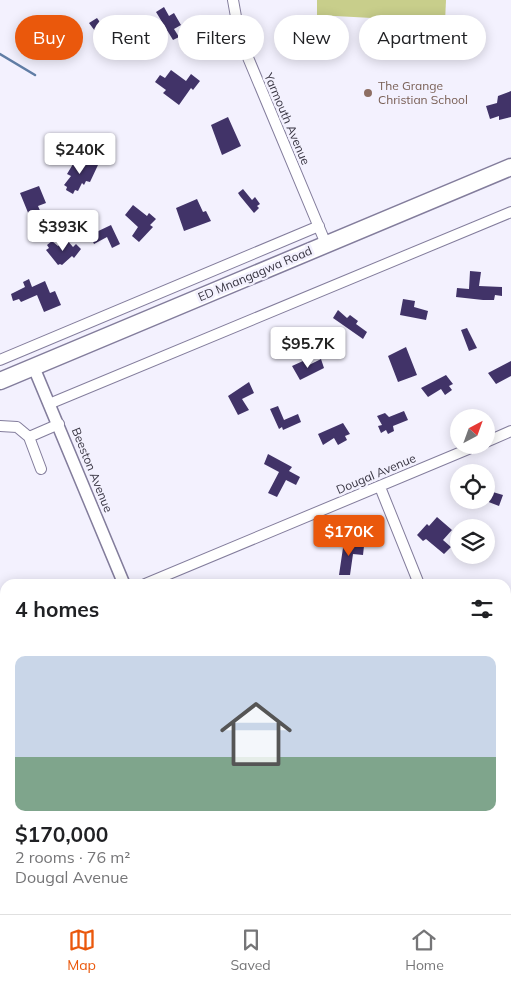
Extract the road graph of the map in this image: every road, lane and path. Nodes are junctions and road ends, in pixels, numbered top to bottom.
1 (233, 0) edge
2 (511, 167) edge
3 (511, 212) edge
4 (319, 226) junction
5 (326, 244) junction
6 (0, 360) edge
7 (34, 368) junction
8 (0, 381) edge
9 (50, 404) junction
10 (58, 424) junction
11 (0, 426) edge
12 (511, 431) edge
13 (29, 437) junction
14 (495, 438) edge
15 (457, 454) edge
16 (41, 469) dead end
17 (380, 487) junction
18 (122, 579) edge
19 (157, 579) edge
20 (417, 579) edge

1 - 4 street, Yarmouth Avenue
2 - 5 highway, ED Mnangagwa Road
3 - 9 street
4 - 5 street, Yarmouth Avenue
4 - 6 street
5 - 7 highway, ED Mnangagwa Road
7 - 8 highway, ED Mnangagwa Road
7 - 9 street, Beeston Avenue
9 - 10 street, Beeston Avenue
10 - 13 street
10 - 18 street, Beeston Avenue
11 - 13 street
12 - 14 street
13 - 16 street
15 - 17 street, Dougal Avenue
17 - 19 street, Dougal Avenue
17 - 20 street

